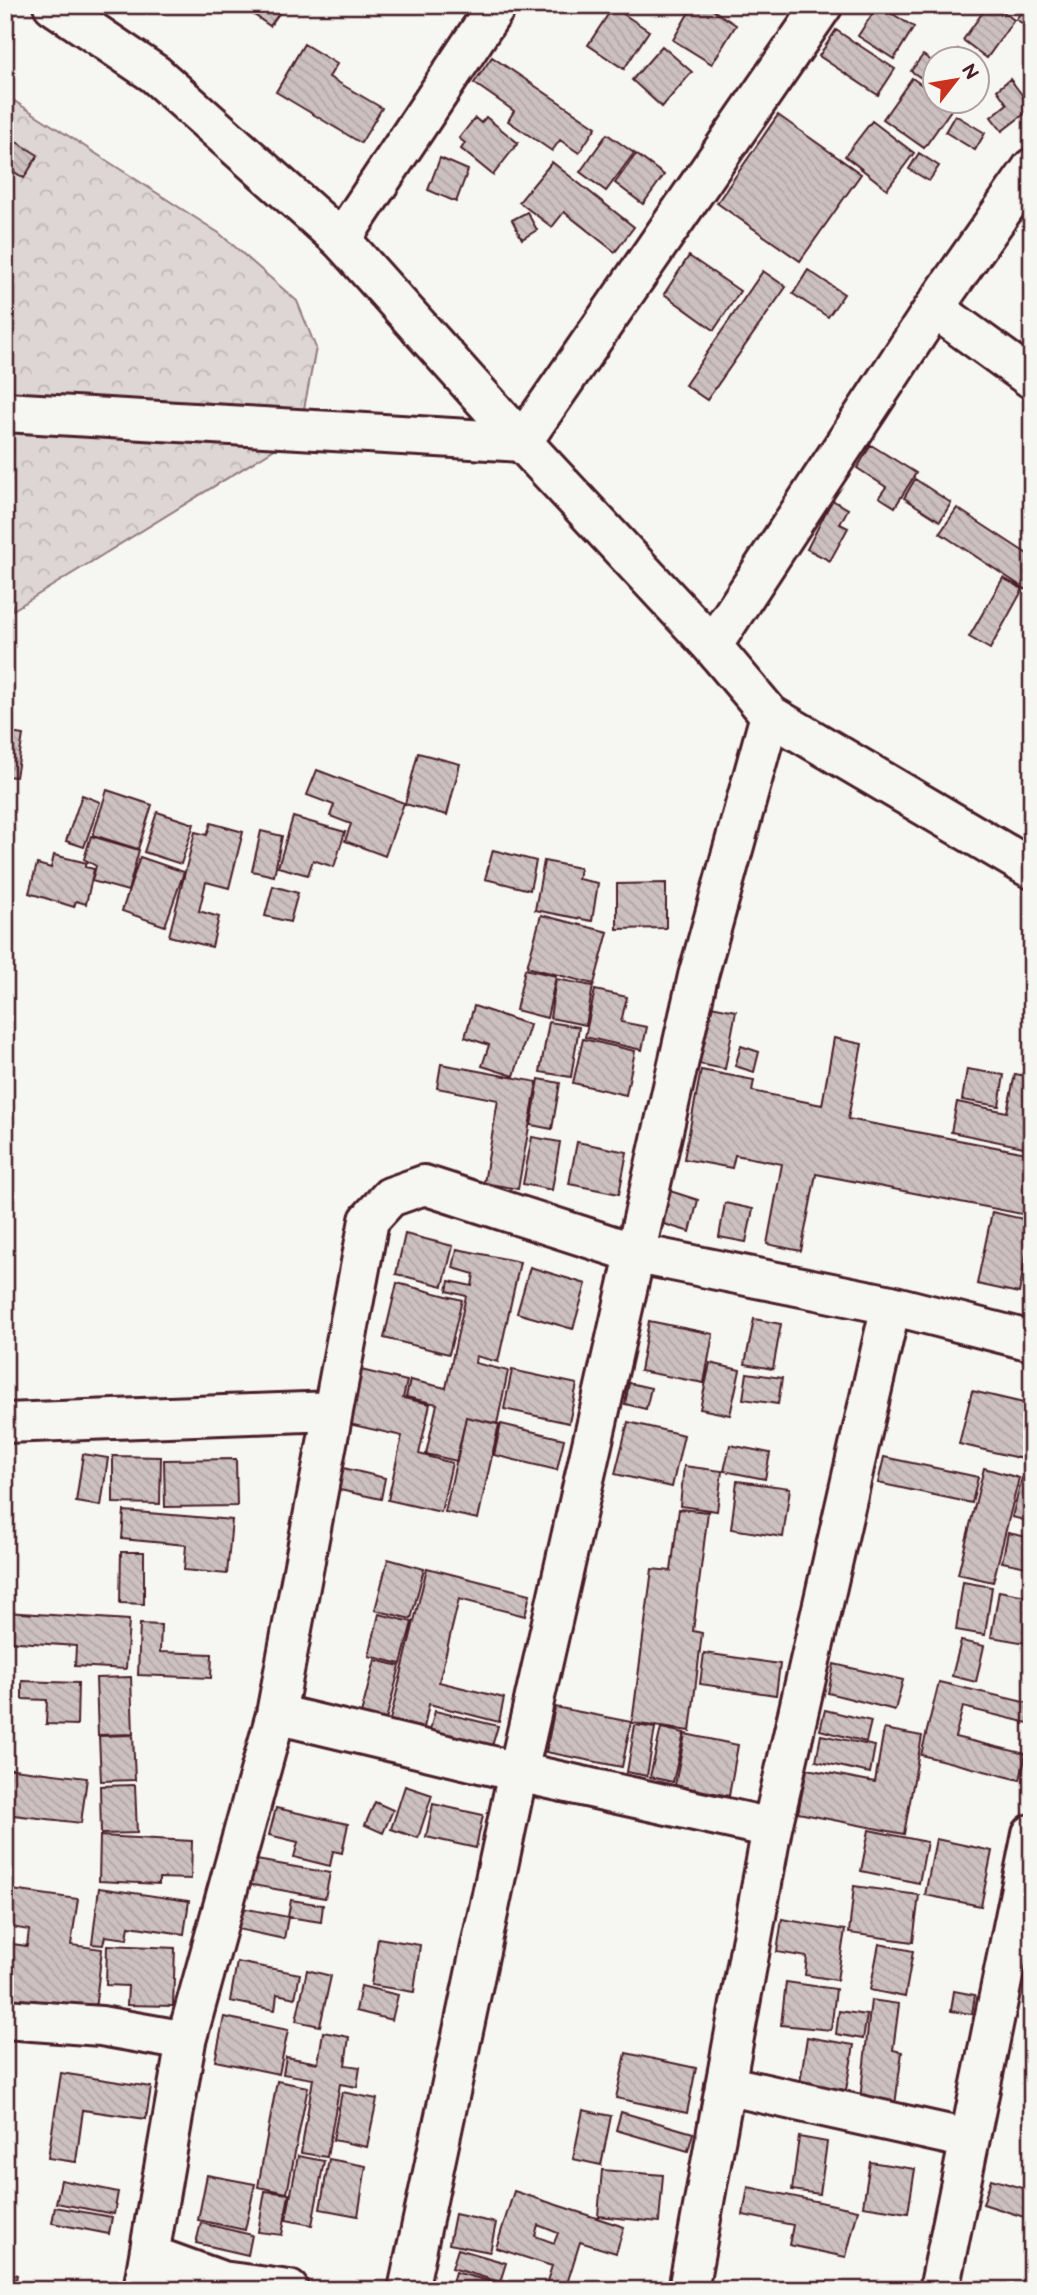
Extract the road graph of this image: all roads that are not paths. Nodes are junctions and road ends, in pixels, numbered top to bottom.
1 (53, 5) edge
2 (497, 5) edge
3 (823, 5) edge
4 (1032, 168) edge
5 (341, 240) junction
6 (933, 308) junction
7 (1032, 379) edge
8 (5, 412) edge
9 (522, 442) junction
10 (712, 646) junction
11 (769, 715) junction
12 (1032, 869) edge
13 (638, 1254) junction
14 (891, 1305) junction
15 (1032, 1341) edge
16 (333, 1411) junction
17 (5, 1423) edge
18 (276, 1714) junction
19 (518, 1772) junction
20 (772, 1828) junction
21 (1032, 1834) edge
22 (1027, 1873) edge
23 (5, 2019) edge
24 (186, 2041) junction
25 (725, 2085) junction
26 (968, 2139) junction
27 (147, 2272) edge
28 (289, 2290) edge
29 (408, 2290) edge
30 (688, 2290) edge
31 (939, 2290) edge

1 - 5 street
2 - 5 street
3 - 9 street
4 - 6 street
5 - 9 street
6 - 7 street
6 - 10 street
8 - 9 street
9 - 10 street
10 - 11 street
11 - 12 street
11 - 13 street
13 - 14 street
13 - 16 street
13 - 19 street
14 - 15 street
14 - 20 street
16 - 17 street
16 - 18 street
18 - 19 street
18 - 24 street
19 - 20 street
19 - 29 street
20 - 25 street
21 - 22 street
22 - 26 street
23 - 24 street
24 - 27 street
25 - 26 street
25 - 30 street
26 - 31 street
27 - 28 street

